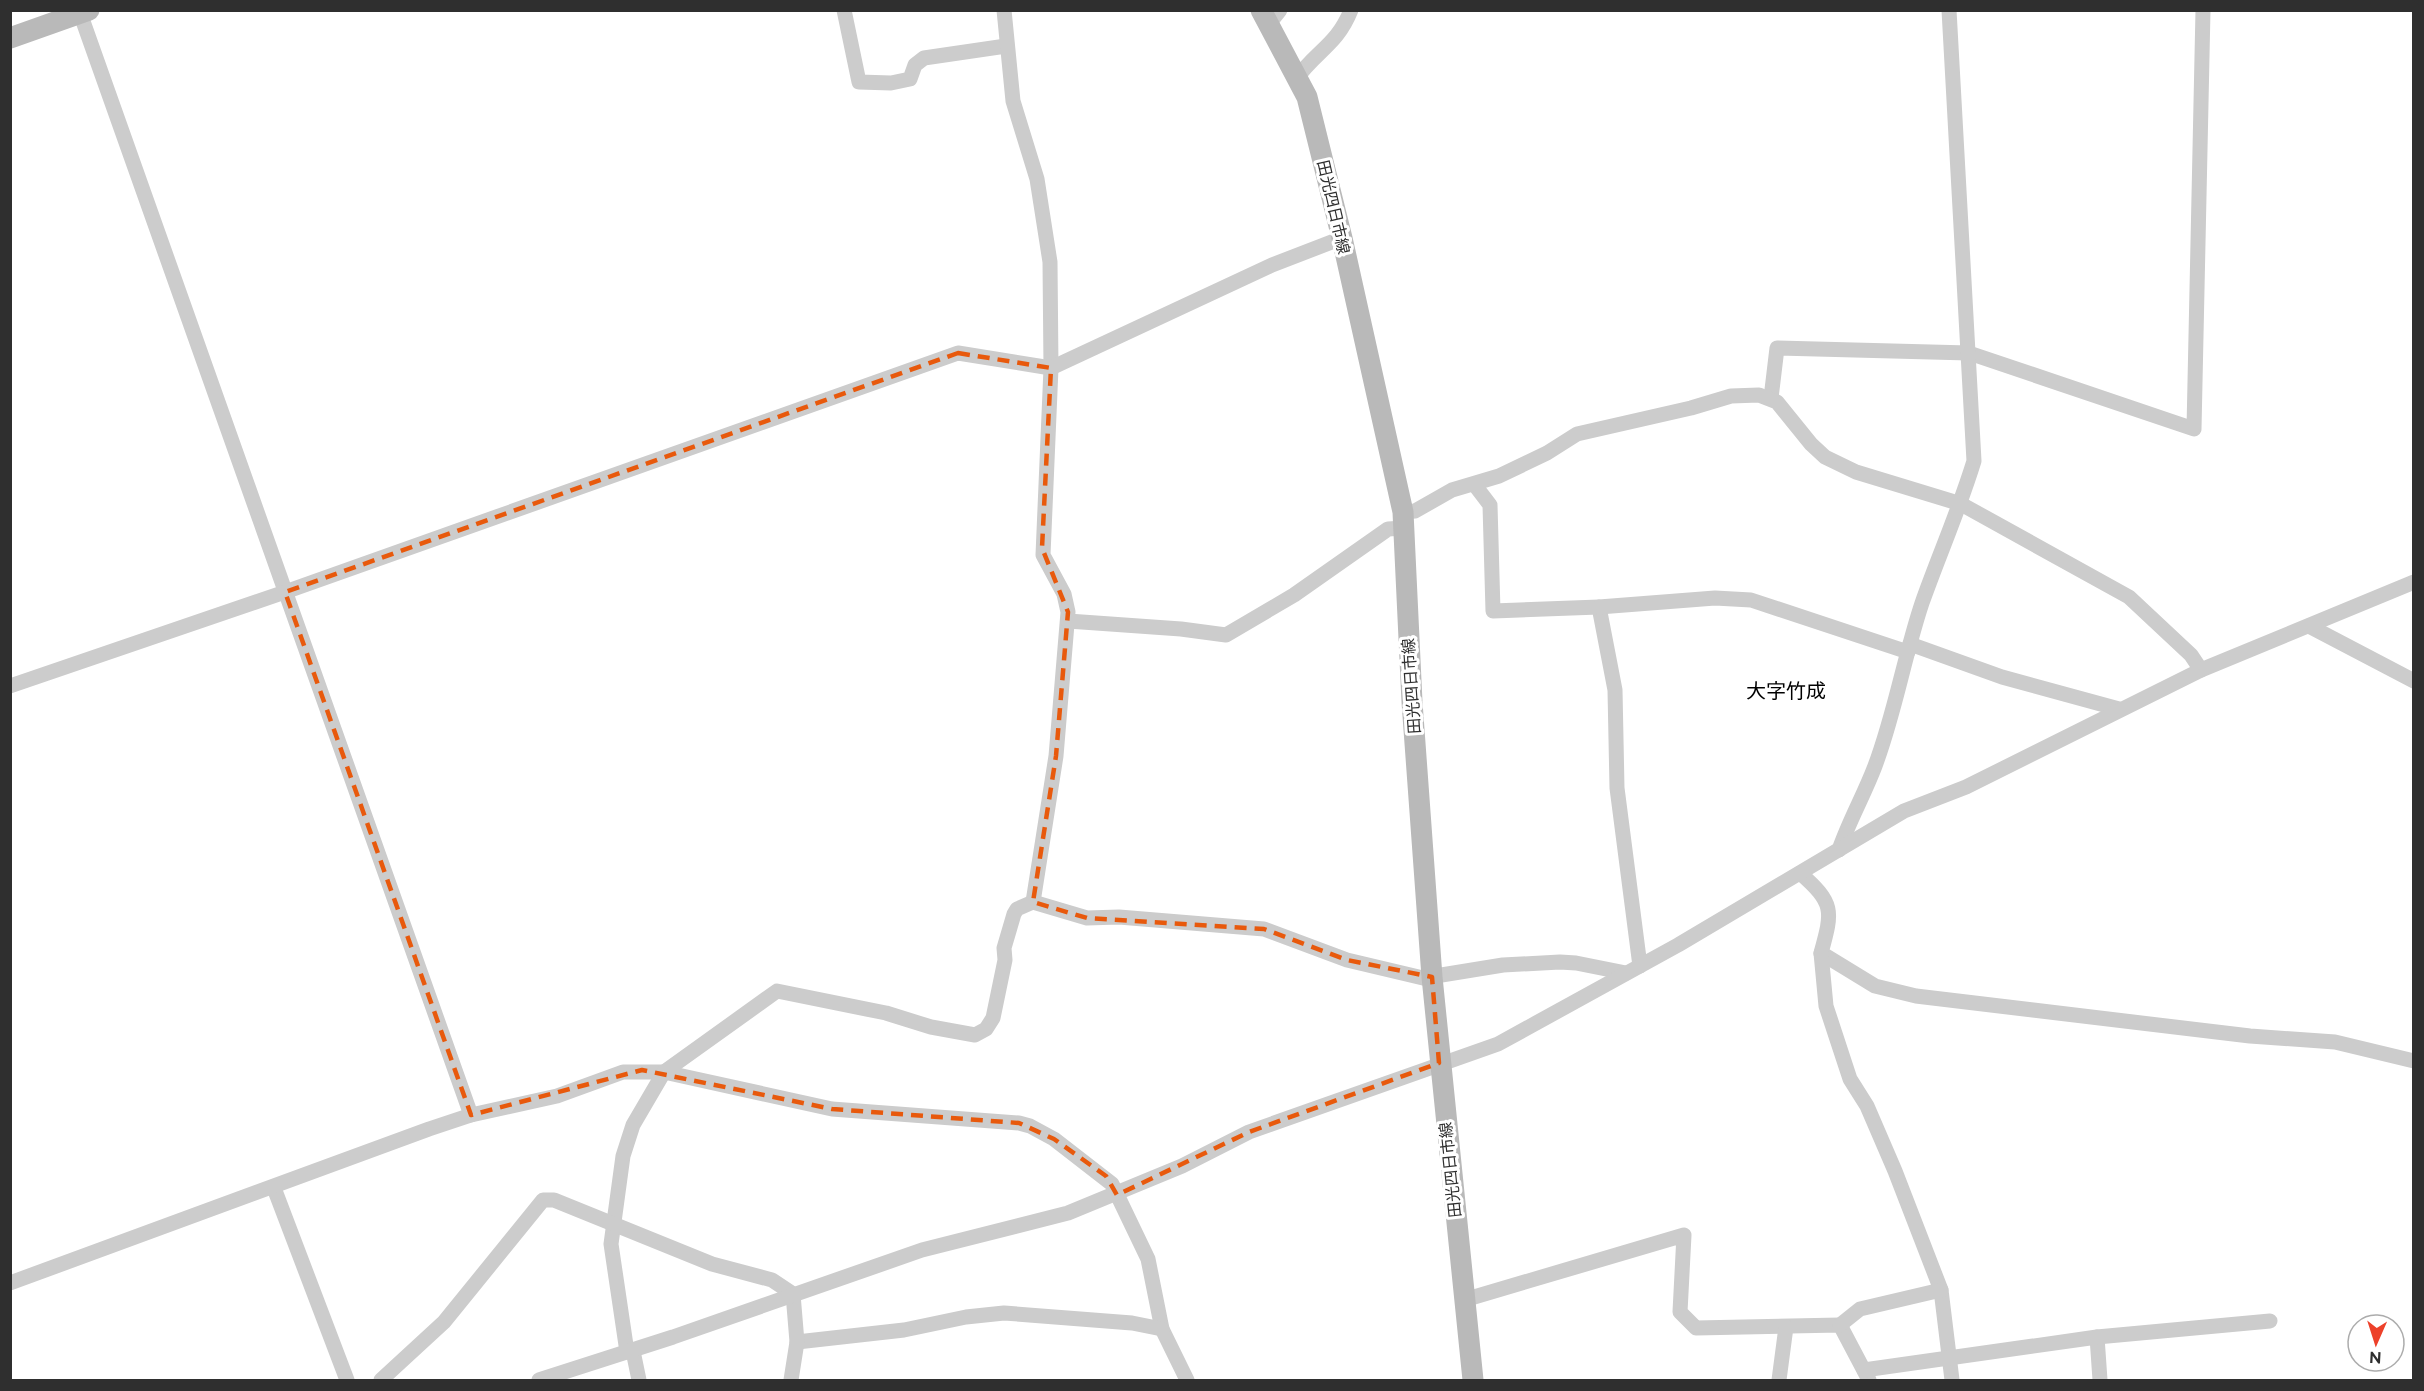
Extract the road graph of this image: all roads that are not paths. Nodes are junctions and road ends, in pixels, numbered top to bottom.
1 (844, 10) edge
2 (1004, 10) edge
3 (1351, 10) edge
4 (1949, 10) edge
5 (2203, 10) edge
6 (83, 12) edge
7 (1269, 15) edge
8 (10, 38) edge
9 (1006, 46) junction
10 (1296, 79) junction
11 (1342, 238) junction
12 (1969, 353) junction
13 (1051, 368) junction
14 (1771, 398) junction
15 (1474, 484) junction
16 (1961, 504) junction
17 (1403, 520) junction
18 (2414, 582) edge
19 (285, 592) junction
20 (1599, 607) junction
21 (1068, 621) junction
22 (2309, 626) junction
23 (1909, 648) junction
24 (2201, 670) junction
25 (2414, 681) edge
26 (10, 686) edge
27 (2119, 709) junction
28 (1839, 850) junction
29 (1800, 873) junction
30 (1033, 902) junction
31 (1821, 953) junction
32 (1633, 969) junction
33 (1432, 977) junction
34 (2414, 1061) edge
35 (1439, 1063) junction
36 (664, 1072) junction
37 (471, 1115) junction
38 (274, 1188) junction
39 (1117, 1195) junction
40 (613, 1225) junction
41 (10, 1283) edge
42 (1941, 1290) junction
43 (794, 1294) junction
44 (1464, 1300) junction
45 (2270, 1321) dead end
46 (1840, 1324) junction
47 (1786, 1327) junction
48 (1162, 1329) junction
49 (2097, 1337) junction
50 (797, 1342) junction
51 (630, 1352) junction
52 (1948, 1358) junction
53 (1867, 1375) edge
54 (347, 1380) edge
55 (381, 1380) edge
56 (539, 1380) edge
57 (639, 1380) edge
58 (791, 1380) edge
59 (1187, 1380) edge
60 (1473, 1380) edge
61 (1779, 1380) edge
62 (1953, 1380) edge
63 (2100, 1380) edge

1 - 9 street
2 - 9 street
3 - 10 street
4 - 12 street
5 - 12 street
6 - 8 main road
6 - 19 street
7 - 10 main road, 田光四日市線
9 - 13 street
10 - 11 main road, 田光四日市線
11 - 13 street
11 - 17 main road, 田光四日市線
12 - 14 street
12 - 16 street
13 - 19 street
13 - 21 street
14 - 15 street
14 - 16 street
15 - 17 street
15 - 20 street
16 - 23 street
16 - 24 street
17 - 21 street
17 - 33 main road, 田光四日市線
18 - 22 street
19 - 26 street
19 - 37 street
20 - 23 street
20 - 32 street
21 - 30 street
22 - 24 street
22 - 25 street
23 - 27 street
23 - 28 street
24 - 27 street
27 - 28 street
28 - 29 street
29 - 31 street
29 - 32 street
30 - 33 street
30 - 36 street
31 - 34 street
31 - 42 street
32 - 33 street
32 - 35 street
33 - 35 main road, 田光四日市線
35 - 39 street
35 - 44 main road, 田光四日市線
36 - 37 street
36 - 39 street
36 - 40 street
37 - 38 street
38 - 41 street
38 - 54 street
39 - 43 street
39 - 48 street
40 - 43 street
40 - 51 street
40 - 55 street
42 - 46 street
42 - 52 street
43 - 50 street
43 - 51 street
44 - 47 street
44 - 60 main road, 田光四日市線
45 - 49 street
46 - 47 street
46 - 53 street
47 - 61 street
48 - 50 street
48 - 59 street
49 - 52 street
49 - 63 street
50 - 58 street
51 - 56 street
51 - 57 street
52 - 53 street
52 - 62 street

